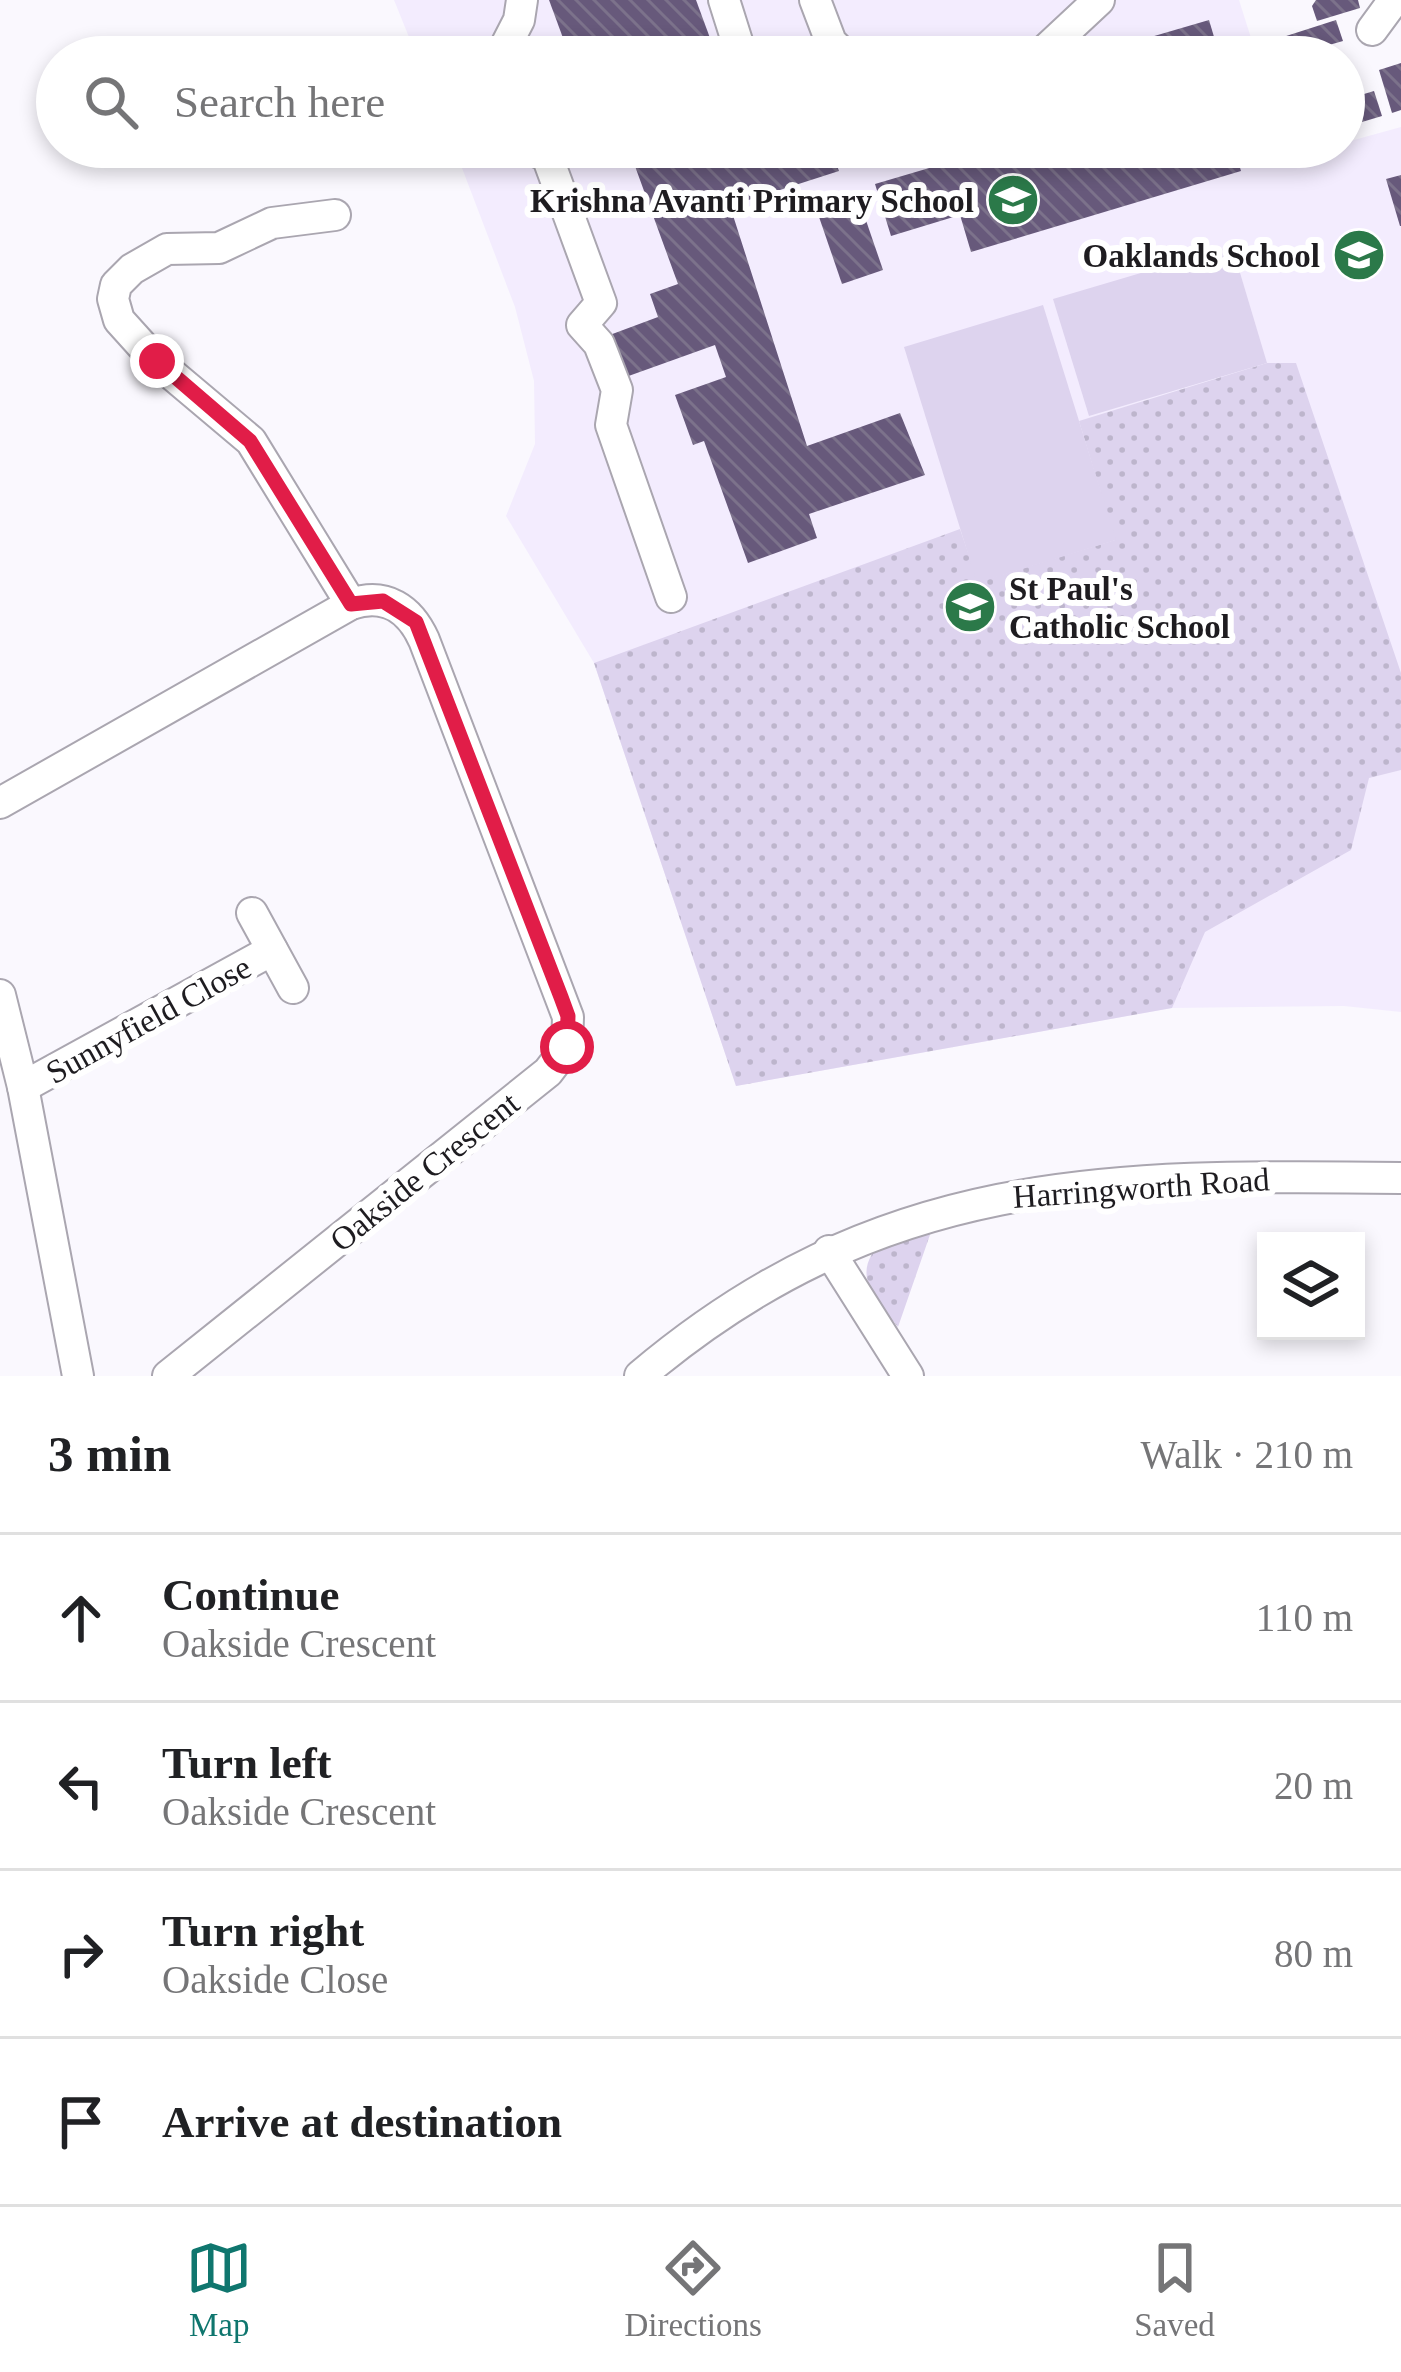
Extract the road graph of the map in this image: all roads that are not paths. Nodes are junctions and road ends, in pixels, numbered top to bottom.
1 (522, 0) edge
2 (724, 0) edge
3 (815, 0) edge
4 (1099, 0) edge
5 (1394, 0) edge
6 (1372, 31) dead end
7 (511, 36) edge
8 (735, 36) edge
9 (828, 36) edge
10 (1060, 36) edge
11 (551, 168) edge
12 (334, 214) dead end
13 (670, 597) dead end
14 (351, 604) junction
15 (0, 803) edge
16 (252, 914) dead end
17 (272, 950) junction
18 (293, 988) dead end
19 (0, 995) edge
20 (23, 1087) junction
21 (1401, 1178) edge
22 (830, 1251) junction
23 (78, 1376) edge
24 (168, 1376) edge
25 (640, 1376) edge
26 (908, 1376) edge

1 - 7 street
2 - 8 street
3 - 9 street
4 - 10 street
5 - 6 street
11 - 13 street
12 - 14 street
14 - 15 street
14 - 24 street, Oakside Crescent
16 - 17 street, Sunnyfield Close
17 - 18 street, Sunnyfield Close
17 - 20 street, Sunnyfield Close
19 - 20 street
20 - 23 street
21 - 22 street, Harringworth Road
22 - 25 street, Harringworth Road
22 - 26 street

